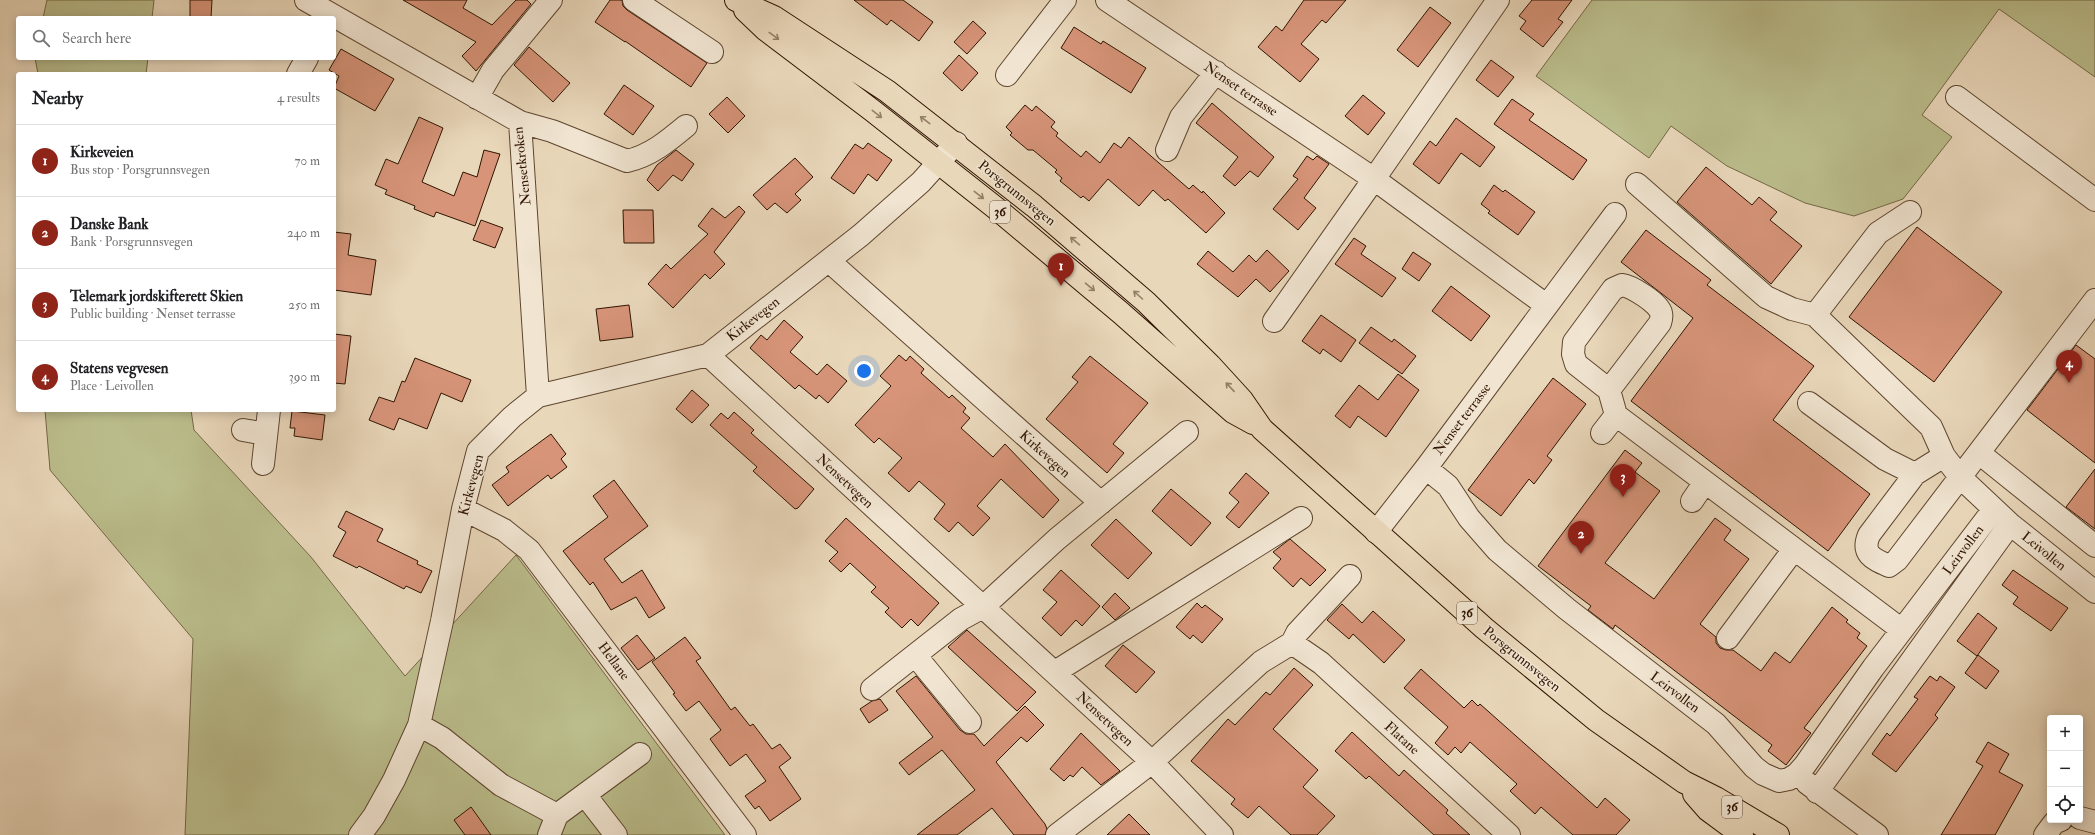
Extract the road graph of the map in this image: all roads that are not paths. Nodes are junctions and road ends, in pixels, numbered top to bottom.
1 (306, 0) edge
2 (551, 0) edge
3 (634, 0) edge
4 (735, 0) edge
5 (1065, 0) edge
6 (1107, 0) edge
7 (1495, 2) edge
8 (332, 16) edge
9 (336, 19) edge
10 (712, 52) dead end
11 (306, 60) edge
12 (299, 72) edge
13 (1216, 72) junction
14 (1007, 75) dead end
15 (1957, 97) dead end
16 (477, 98) junction
17 (520, 122) junction
18 (686, 126) dead end
19 (956, 143) junction
20 (1167, 150) dead end
21 (939, 163) junction
22 (1374, 180) junction
23 (1637, 184) dead end
24 (2095, 200) edge
25 (1910, 212) dead end
26 (1615, 214) dead end
27 (829, 261) junction
28 (2095, 300) edge
29 (1546, 305) junction
30 (1815, 315) junction
31 (1274, 321) dead end
32 (708, 355) junction
33 (1609, 390) junction
34 (538, 396) junction
35 (1809, 403) dead end
36 (269, 412) edge
37 (1616, 415) junction
38 (1262, 429) junction
39 (243, 430) dead end
40 (1187, 432) dead end
41 (1602, 433) dead end
42 (266, 434) junction
43 (1979, 453) junction
44 (1944, 456) junction
45 (263, 464) dead end
46 (1426, 468) junction
47 (1915, 474) junction
48 (1960, 477) junction
49 (1705, 482) junction
50 (1692, 501) dead end
51 (1101, 503) junction
52 (464, 509) junction
53 (1994, 509) junction
54 (1301, 518) dead end
55 (2010, 524) junction
56 (1376, 532) junction
57 (2095, 546) edge
58 (1794, 549) junction
59 (1350, 576) dead end
60 (2095, 592) edge
61 (983, 607) junction
62 (1902, 630) junction
63 (1728, 638) dead end
64 (1292, 643) junction
65 (915, 655) junction
66 (1055, 672) junction
67 (872, 689) dead end
68 (970, 722) dead end
69 (419, 725) junction
70 (640, 754) dead end
71 (1152, 762) junction
72 (1797, 774) junction
73 (1684, 782) junction
74 (1817, 792) junction
75 (585, 795) junction
76 (557, 815) junction
77 (2083, 819) edge
78 (2095, 822) edge
79 (2054, 823) edge
80 (2095, 828) edge
81 (360, 835) edge
82 (549, 835) edge
83 (616, 835) edge
84 (745, 835) edge
85 (1057, 835) edge
86 (1222, 835) edge
87 (1509, 835) edge
88 (1742, 835) edge
89 (1778, 835) edge
90 (1877, 835) edge
91 (2045, 835) edge
92 (2091, 835) edge

1 - 8 street, Nensetkroken
2 - 16 street
3 - 10 street
19 -> 4 highway, Porsgrunnsvegen / 36
4 -> 21 highway, Porsgrunnsvegen / 36
5 - 14 street
6 - 13 street, Nenset terrasse
7 - 22 street
9 - 16 street, Nensetkroken
11 - 12 street
13 - 20 street
13 - 22 street, Nenset terrasse
15 - 24 street
16 - 17 street, Nensetkroken
17 - 18 street
17 - 34 street, Nensetkroken
19 - 21 street, Kirkevegen
38 -> 19 highway, Porsgrunnsvegen / 36
21 - 27 street, Kirkevegen
21 -> 38 highway, Porsgrunnsvegen / 36
22 - 29 street, Nenset terrasse
22 - 31 street
23 - 30 street
25 - 30 street
26 - 29 street, Nenset terrasse
27 - 32 street, Kirkevegen
27 - 51 street, Kirkevegen
28 - 43 street
29 - 46 street, Nenset terrasse
30 - 44 street, Leivollen
32 - 34 street, Kirkevegen
32 - 61 street, Nensetvegen
33 - 33 street
33 - 37 street
34 - 52 street, Kirkevegen
35 - 47 street
36 - 42 street
37 - 41 street
37 - 49 street
38 - 56 highway, Porsgrunnsvegen / 36
39 - 42 street
40 - 51 street
42 - 45 street
43 - 48 street
43 - 57 street
44 - 47 street
44 - 48 street, Leivollen
46 - 56 street, Nenset terrasse
46 - 72 street, Leirvollen
47 - 48 street
48 - 53 street, Leivollen
49 - 50 street
49 - 58 street
51 - 61 street
52 - 69 street, Kirkevegen
52 - 84 street, Hellane
53 - 55 street, Leivollen
53 - 62 street, Leirvollen
54 - 66 street
55 - 60 street, Leivollen
55 - 74 street
56 - 73 highway, Porsgrunnsvegen / 36
58 - 62 street
58 - 63 street
59 - 64 street
61 - 65 street
61 - 66 street, Nensetvegen
62 - 72 street, Leirvollen
64 - 71 street
64 - 87 street, Flatane
65 - 67 street
65 - 68 street
66 - 71 street, Nensetvegen
69 - 76 street
69 - 81 street, Kirkevegen
70 - 75 street
71 - 85 street
71 - 86 street, Nensetvegen
72 - 74 street
73 - 88 highway, Porsgrunnsvegen / 36
73 - 89 highway, Porsgrunnsvegen / 36
74 - 90 street
75 - 76 street
75 - 83 street
76 - 82 street
77 - 78 street
79 - 91 street
80 - 92 street

